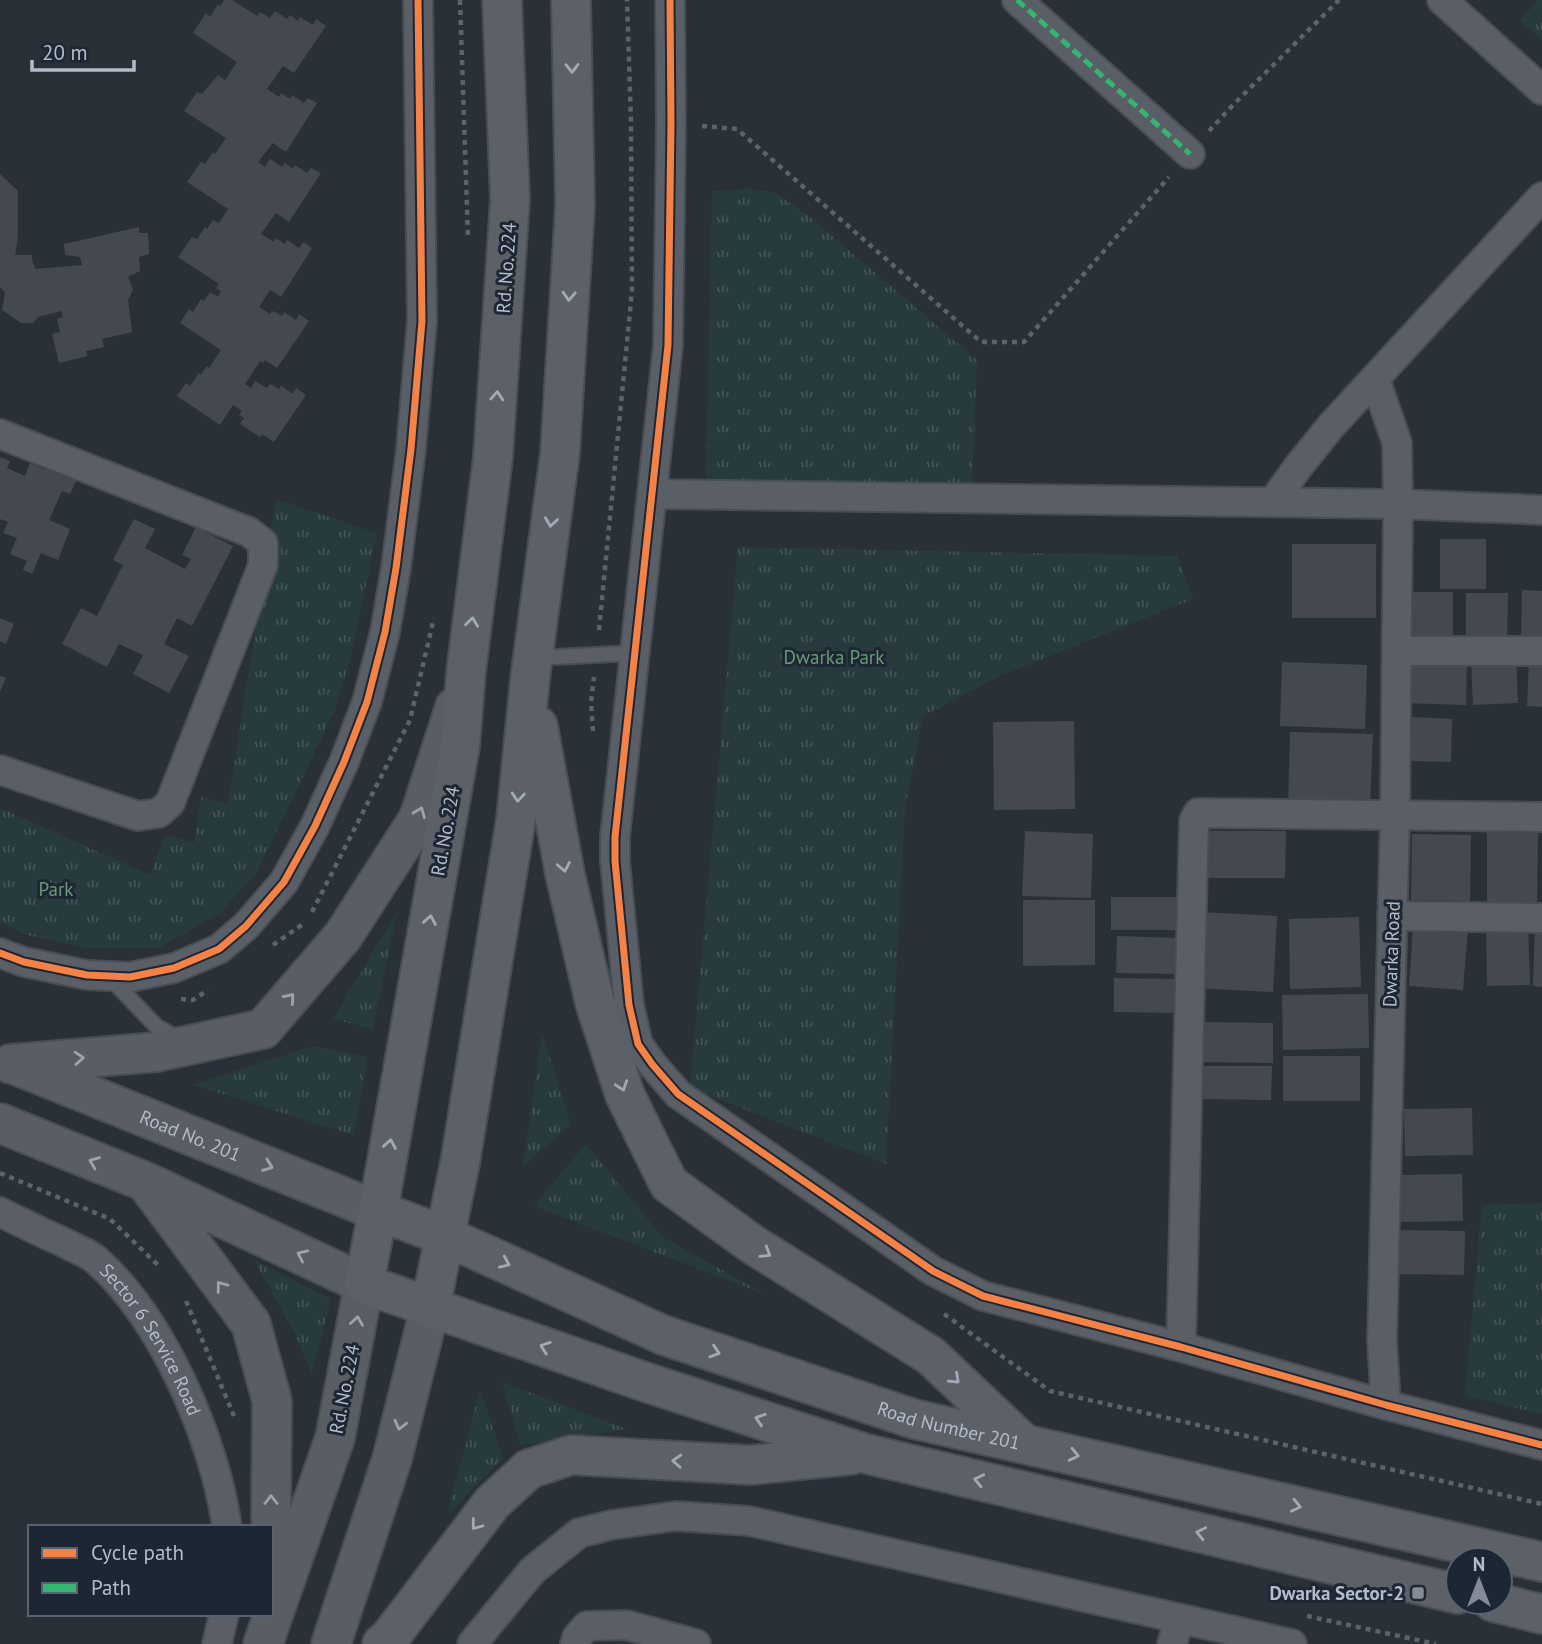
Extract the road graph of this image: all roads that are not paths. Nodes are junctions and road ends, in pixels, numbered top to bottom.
1 (418, 0) edge
2 (502, 0) edge
3 (570, 0) edge
4 (670, 0) edge
5 (1017, 0) edge
6 (1442, 0) edge
7 (1542, 90) edge
8 (1190, 154) road end
9 (1542, 197) edge
10 (1375, 379) junction
11 (0, 434) edge
12 (652, 494) junction
13 (1273, 502) junction
14 (1398, 504) junction
15 (1542, 510) edge
16 (1397, 651) junction
17 (1542, 651) edge
18 (634, 653) junction
19 (531, 668) junction
20 (466, 672) junction
21 (0, 770) edge
22 (1395, 814) junction
23 (1542, 817) edge
24 (1392, 916) junction
25 (1542, 918) edge
26 (0, 953) edge
27 (109, 976) junction
28 (189, 1045) junction
29 (6, 1061) edge
30 (0, 1124) edge
31 (146, 1182) junction
32 (379, 1211) junction
33 (0, 1212) edge
34 (443, 1236) junction
35 (364, 1284) junction
36 (430, 1308) junction
37 (1181, 1347) junction
38 (1385, 1405) junction
39 (1023, 1443) junction
40 (1542, 1445) edge
41 (867, 1454) junction
42 (227, 1525) edge
43 (272, 1525) edge
44 (273, 1531) edge
45 (1542, 1562) edge
46 (1444, 1591) edge
47 (282, 1592) junction
48 (1514, 1607) edge
49 (1542, 1614) edge
50 (224, 1616) edge
51 (1176, 1631) edge
52 (217, 1644) edge
53 (263, 1644) edge
54 (331, 1644) edge
55 (382, 1644) edge
56 (472, 1644) edge
57 (575, 1644) edge
58 (695, 1644) edge
59 (1292, 1644) edge

1 - 27 street
20 -> 2 main road, Rd. No. 224
3 -> 19 main road
4 - 12 street
5 - 8 street
6 - 7 street
9 - 10 street
10 - 13 street
10 - 14 street, Dwarka Road
11 - 21 street
12 - 13 street
12 - 18 street
13 - 14 street
14 - 15 street
14 - 16 street, Dwarka Road
16 - 17 street
16 - 22 street, Dwarka Road
18 - 19 lane
18 - 37 street
19 -> 34 main road
19 -> 39 main road
28 -> 20 main road
32 -> 20 main road, Rd. No. 224
22 - 23 street
22 - 24 street, Dwarka Road
22 - 37 street
24 - 25 street
24 - 38 street, Dwarka Road
26 - 27 street
27 - 28 lane
29 -> 28 main road
29 -> 32 main road, Road No. 201
31 -> 30 main road
35 -> 31 main road
43 -> 31 main road
32 - 34 main road, Road Number 201
32 - 35 main road, Rd. No. 224
33 - 42 street, Sector 6 Service Road
34 - 36 main road
34 -> 39 main road, Road Number 201
35 - 36 main road
47 -> 35 main road, Rd. No. 224
41 -> 36 main road
36 -> 54 main road
37 - 38 street
38 - 40 street
39 -> 45 main road, Road Number 201
46 -> 41 main road
41 -> 55 main road
47 -> 44 main road
47 - 53 main road, Rd. No. 224
48 - 49 main road
50 - 52 street
51 - 56 street
51 - 59 street
57 - 58 street

